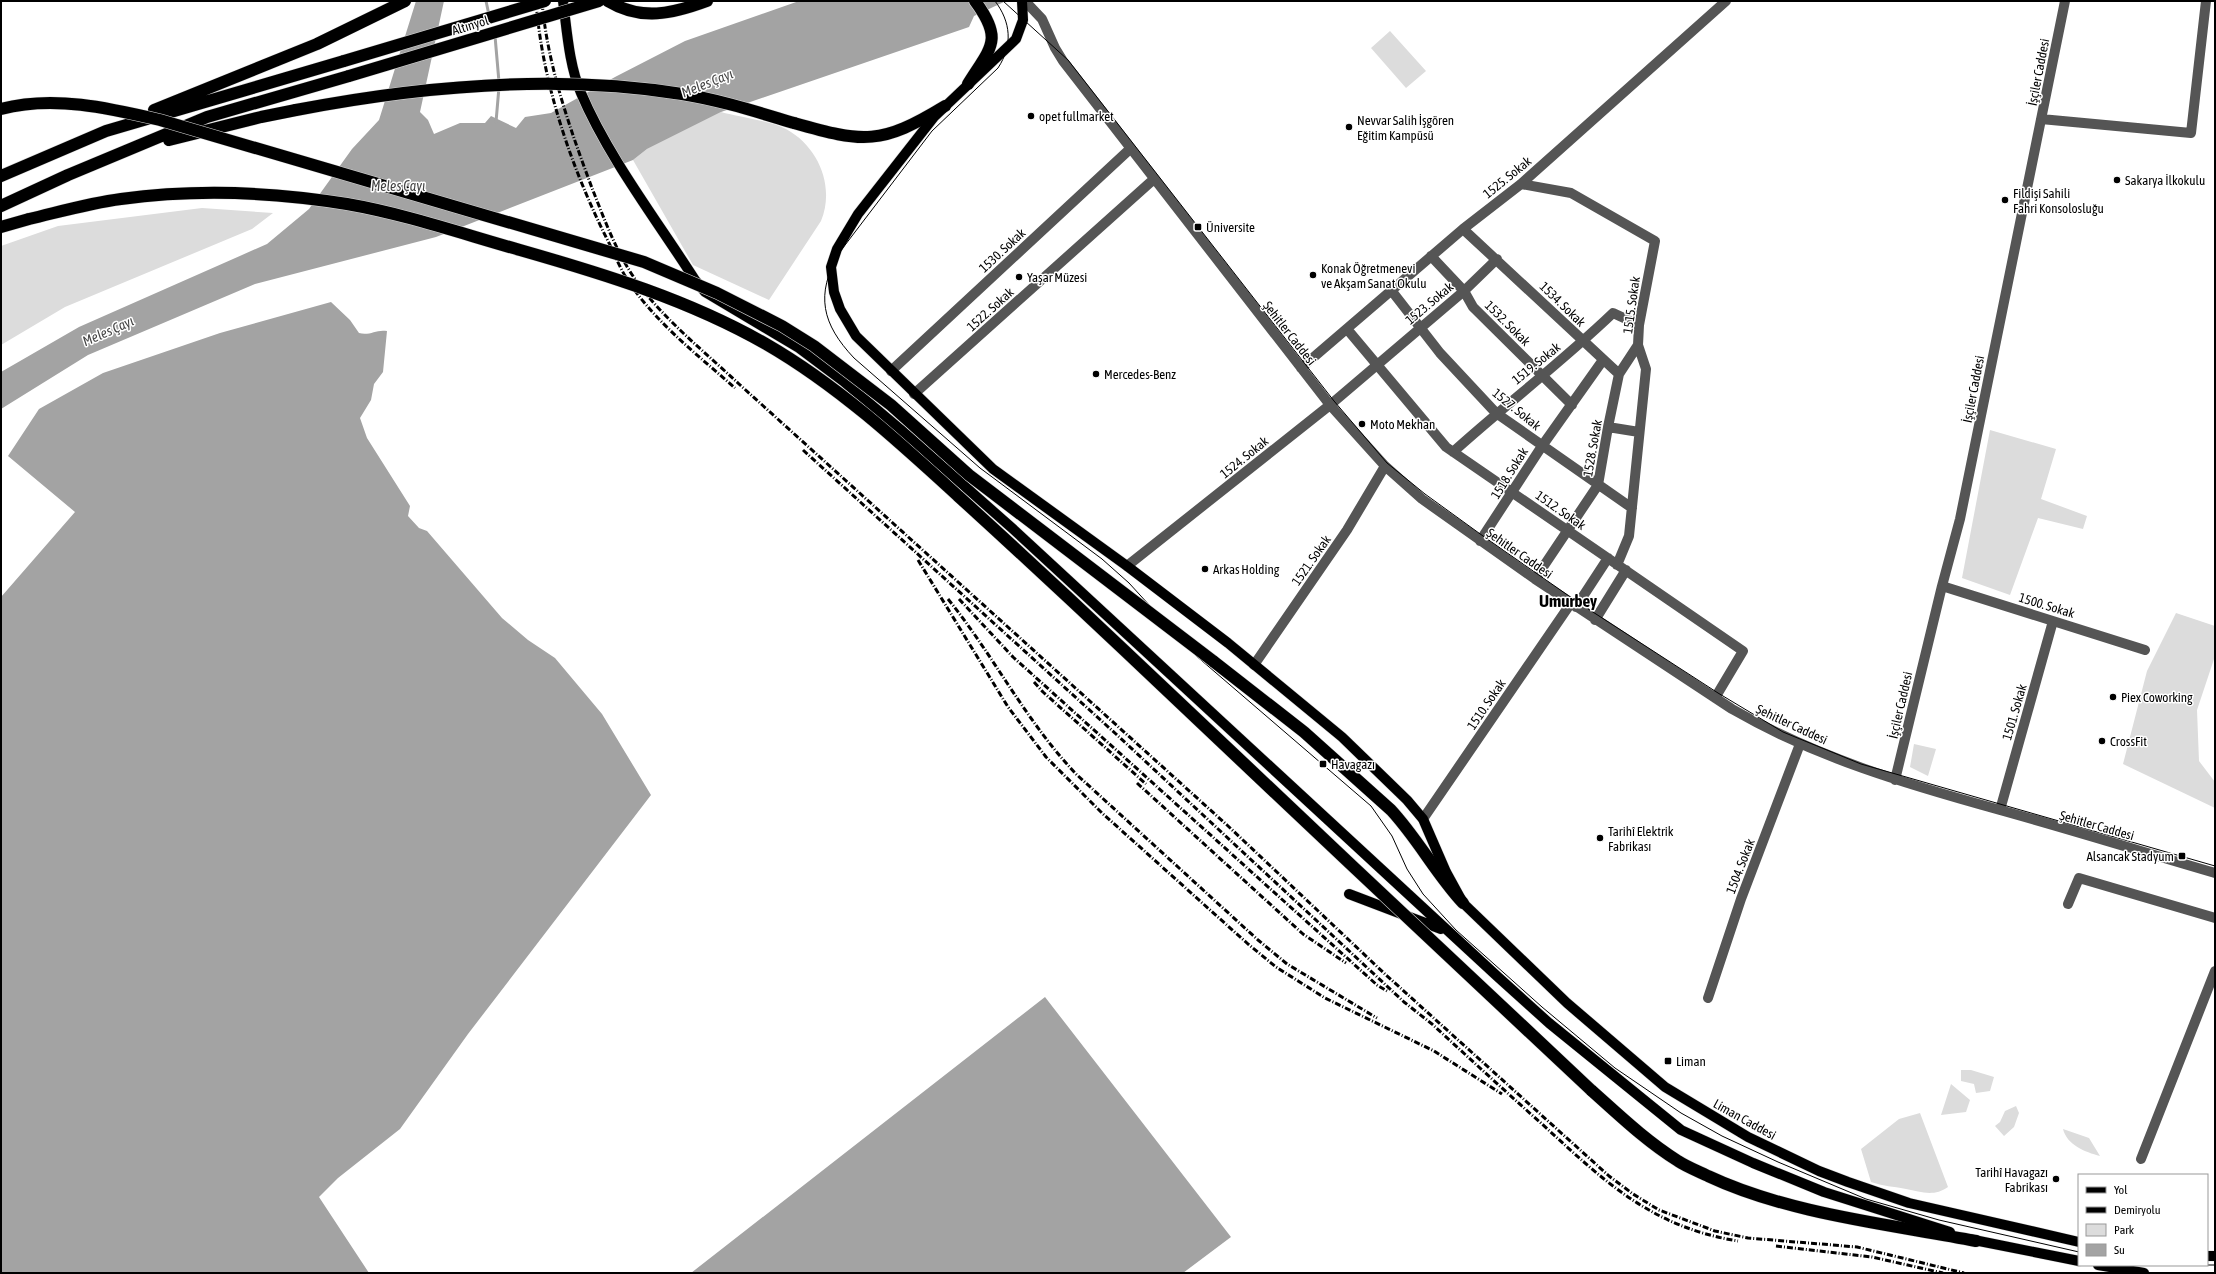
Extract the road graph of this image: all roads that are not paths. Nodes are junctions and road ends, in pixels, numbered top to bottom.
1 (405, 1) edge
2 (545, 1) edge
3 (563, 1) edge
4 (599, 1) edge
5 (608, 1) edge
6 (707, 1) edge
7 (975, 1) edge
8 (1022, 1) edge
9 (1025, 1) edge
10 (1726, 1) edge
11 (2065, 1) edge
12 (2206, 1) edge
13 (968, 84) junction
14 (945, 106) junction
15 (1, 109) edge
16 (2041, 119) junction
17 (106, 131) junction
18 (140, 145) junction
19 (1130, 149) junction
20 (1, 176) edge
21 (1154, 178) junction
22 (1521, 184) junction
23 (1, 206) edge
24 (1, 227) edge
25 (1463, 229) junction
26 (1431, 256) junction
27 (1497, 259) junction
28 (1391, 290) junction
29 (1464, 291) junction
30 (1639, 325) junction
31 (1421, 327) junction
32 (1347, 329) junction
33 (1584, 341) junction
34 (1638, 345) junction
35 (1603, 360) junction
36 (1375, 365) junction
37 (1300, 368) junction
38 (891, 371) junction
39 (1542, 374) junction
40 (1619, 374) junction
41 (914, 394) junction
42 (1330, 405) junction
43 (1572, 406) junction
44 (1496, 413) junction
45 (1608, 427) junction
46 (1639, 432) junction
47 (1542, 446) junction
48 (1453, 452) junction
49 (1385, 466) junction
50 (1598, 485) junction
51 (1513, 492) junction
52 (1632, 508) junction
53 (1568, 531) junction
54 (1480, 541) junction
55 (1608, 558) junction
56 (1127, 566) junction
57 (1622, 568) junction
58 (1535, 580) junction
59 (1942, 586) junction
60 (1574, 605) junction
61 (1595, 620) junction
62 (2053, 621) junction
63 (2145, 650) dead end
64 (1254, 666) junction
65 (1715, 698) junction
66 (1800, 744) junction
67 (1895, 780) junction
68 (2000, 810) junction
69 (1423, 819) junction
70 (2215, 873) edge
71 (1349, 894) dead end
72 (1463, 903) junction
73 (2068, 904) dead end
74 (2215, 918) edge
75 (1448, 931) junction
76 (2215, 971) edge
77 (1708, 998) dead end
78 (2140, 1159) dead end
79 (1976, 1241) junction
80 (2078, 1242) edge
81 (2078, 1261) edge
82 (2104, 1266) edge
83 (2144, 1273) edge

1 - 17 highway
2 - 17 highway, Altınyol, bridge
3 - 75 main road
4 - 18 highway, Altınyol, bridge
5 - 6 highway
7 - 13 highway
8 - 13 main road, Liman Caddesi
9 - 19 street, Şehitler Caddesi
10 - 22 street, 1525. Sokak
11 - 16 street, İşçiler Caddesi
12 - 16 street
13 - 14 main road, Liman Caddesi
14 - 18 highway, bridge
14 - 38 main road, Liman Caddesi
15 - 72 highway, bridge
16 - 59 street, İşçiler Caddesi
17 - 20 highway
18 - 23 highway
19 - 21 street, Şehitler Caddesi
19 - 38 street, 1530. Sokak
21 - 37 street, Şehitler Caddesi
21 - 41 street, 1522. Sokak
22 - 25 street, 1525. Sokak
22 - 30 street, 1515. Sokak
24 - 79 highway, bridge
25 - 26 street, 1525. Sokak
25 - 27 street, 1534. Sokak
26 - 28 street, 1525. Sokak
26 - 29 street, 1532. Sokak
27 - 29 street, 1523. Sokak
27 - 33 street, 1534. Sokak
28 - 31 street, 1527. Sokak
28 - 32 street, 1525. Sokak
29 - 31 street, 1523. Sokak
29 - 39 street, 1532. Sokak
30 - 33 street, 1519. Sokak
30 - 34 street, 1515. Sokak
31 - 36 street, 1523. Sokak
31 - 44 street, 1527. Sokak
32 - 36 street, 1512. Sokak
32 - 37 street, 1525. Sokak
33 - 35 street, 1534. Sokak
33 - 39 street, 1519. Sokak
34 - 40 street
34 - 46 street, 1515. Sokak
35 - 40 street, 1534. Sokak
35 - 43 street, 1518. Sokak
36 - 42 street, 1524. Sokak
36 - 48 street, 1512. Sokak
37 - 42 street, Şehitler Caddesi
38 - 41 main road, Liman Caddesi
39 - 43 street, 1532. Sokak
39 - 44 street, 1519. Sokak
40 - 45 street, 1528. Sokak
41 - 56 main road, Liman Caddesi
42 - 49 street, Şehitler Caddesi
42 - 56 street, 1524. Sokak
43 - 47 street, 1518. Sokak
44 - 47 street, 1527. Sokak
44 - 48 street, 1519. Sokak
45 - 46 street
45 - 50 street, 1528. Sokak
46 - 52 street, 1515. Sokak
47 - 50 street, 1527. Sokak
47 - 51 street, 1518. Sokak
48 - 51 street, 1512. Sokak
49 - 54 street, Şehitler Caddesi
49 - 64 street, 1521. Sokak
50 - 52 street, 1527. Sokak
50 - 53 street, 1528. Sokak
51 - 53 street, 1512. Sokak
51 - 54 street, 1518. Sokak
52 - 57 street, 1515. Sokak
53 - 55 street, 1512. Sokak
53 - 58 street, 1528. Sokak
54 - 58 street, Şehitler Caddesi
55 - 57 street, 1512. Sokak
55 - 60 street, 1510. Sokak
56 - 64 main road, Liman Caddesi
57 - 61 street, 1515. Sokak
57 - 65 street, 1512. Sokak
58 - 60 street, Şehitler Caddesi
59 - 62 street, 1500. Sokak
59 - 67 street, İşçiler Caddesi
60 - 61 street, Şehitler Caddesi
60 - 69 street, 1510. Sokak
61 - 65 street, Şehitler Caddesi
62 - 63 street, 1500. Sokak
62 - 68 street, 1501. Sokak
64 - 69 main road, Liman Caddesi
65 - 66 street, Şehitler Caddesi
66 - 67 street, Şehitler Caddesi
66 - 77 street, 1504. Sokak
67 - 68 street, Şehitler Caddesi
68 - 70 street, Şehitler Caddesi
69 - 72 main road, Liman Caddesi
71 - 75 main road
72 - 80 main road, Liman Caddesi
73 - 74 street
75 - 79 main road
76 - 78 street
79 - 81 main road
82 - 83 main road

